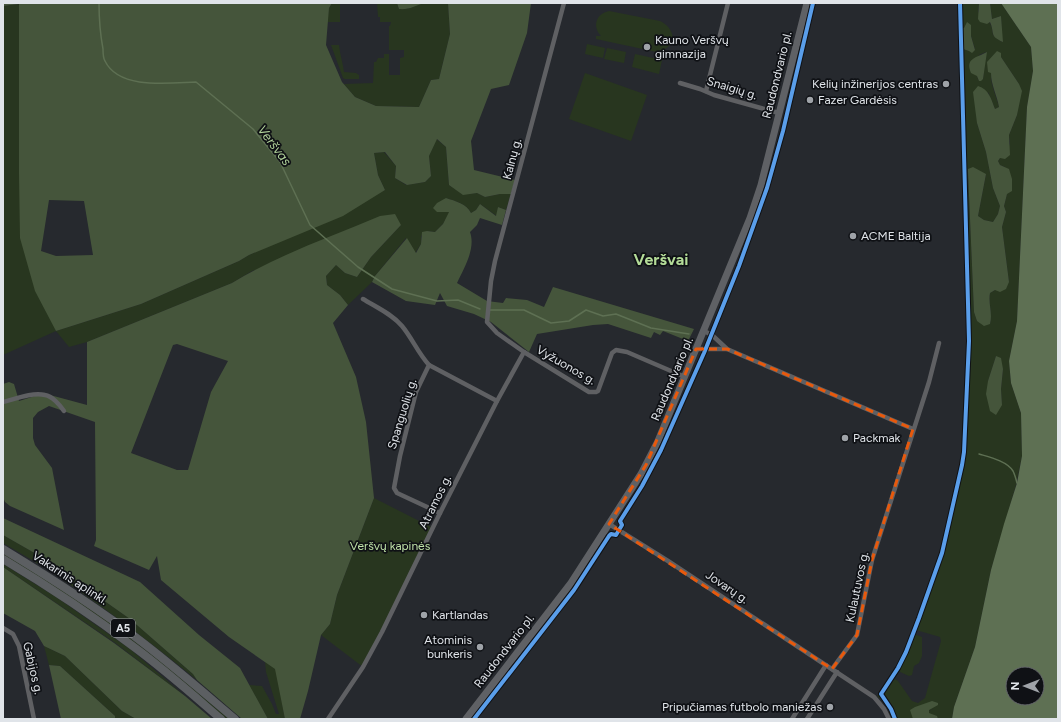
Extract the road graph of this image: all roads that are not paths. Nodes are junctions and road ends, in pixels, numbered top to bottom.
1 (564, 3) edge
2 (728, 3) edge
3 (807, 3) edge
4 (680, 83) dead end
5 (706, 91) junction
6 (779, 113) junction
7 (362, 299) dead end
8 (704, 331) junction
9 (939, 343) dead end
10 (696, 349) junction
11 (727, 349) junction
12 (524, 352) junction
13 (429, 364) junction
14 (685, 377) junction
15 (497, 401) junction
16 (3, 402) edge
17 (64, 411) dead end
18 (913, 429) junction
19 (440, 514) junction
20 (609, 524) junction
21 (3, 549) edge
22 (3, 559) edge
23 (3, 628) edge
24 (826, 665) junction
25 (832, 669) junction
26 (837, 672) junction
27 (34, 719) edge
28 (221, 719) edge
29 (234, 719) edge
30 (328, 719) edge
31 (466, 719) edge
32 (792, 719) edge
33 (807, 719) edge
34 (889, 719) edge

1 - 12 street, Kalnų g.
2 - 5 street
3 - 6 main road, Raudondvario pl.
4 - 5 street, Snaigių g.
5 - 6 street, Snaigių g.
6 - 8 main road, Raudondvario pl.
7 - 13 street
8 - 10 main road, Raudondvario pl.
8 - 11 street
9 - 18 street, Kulautuvos g.
10 - 11 street
10 - 14 main road, Raudondvario pl.
11 - 18 street
12 - 14 street, Vyžuonos g.
12 - 15 street, Atramos g.
13 - 15 street
13 - 19 street, Spanguolių g.
14 - 20 main road, Raudondvario pl.
15 - 19 street, Atramos g.
16 - 17 street
18 - 25 street, Kulautuvos g.
19 - 30 street, Atramos g.
20 - 24 street, Jovarų g.
20 - 31 main road, Raudondvario pl.
21 - 29 highway, Vakarinis aplinkl. / A5
22 - 28 highway, Vakarinis aplinkl. / A5
23 - 27 street, Gabijos g.
24 - 25 street, Jovarų g.
24 - 32 street
25 - 26 street
26 - 33 street
26 - 34 street

